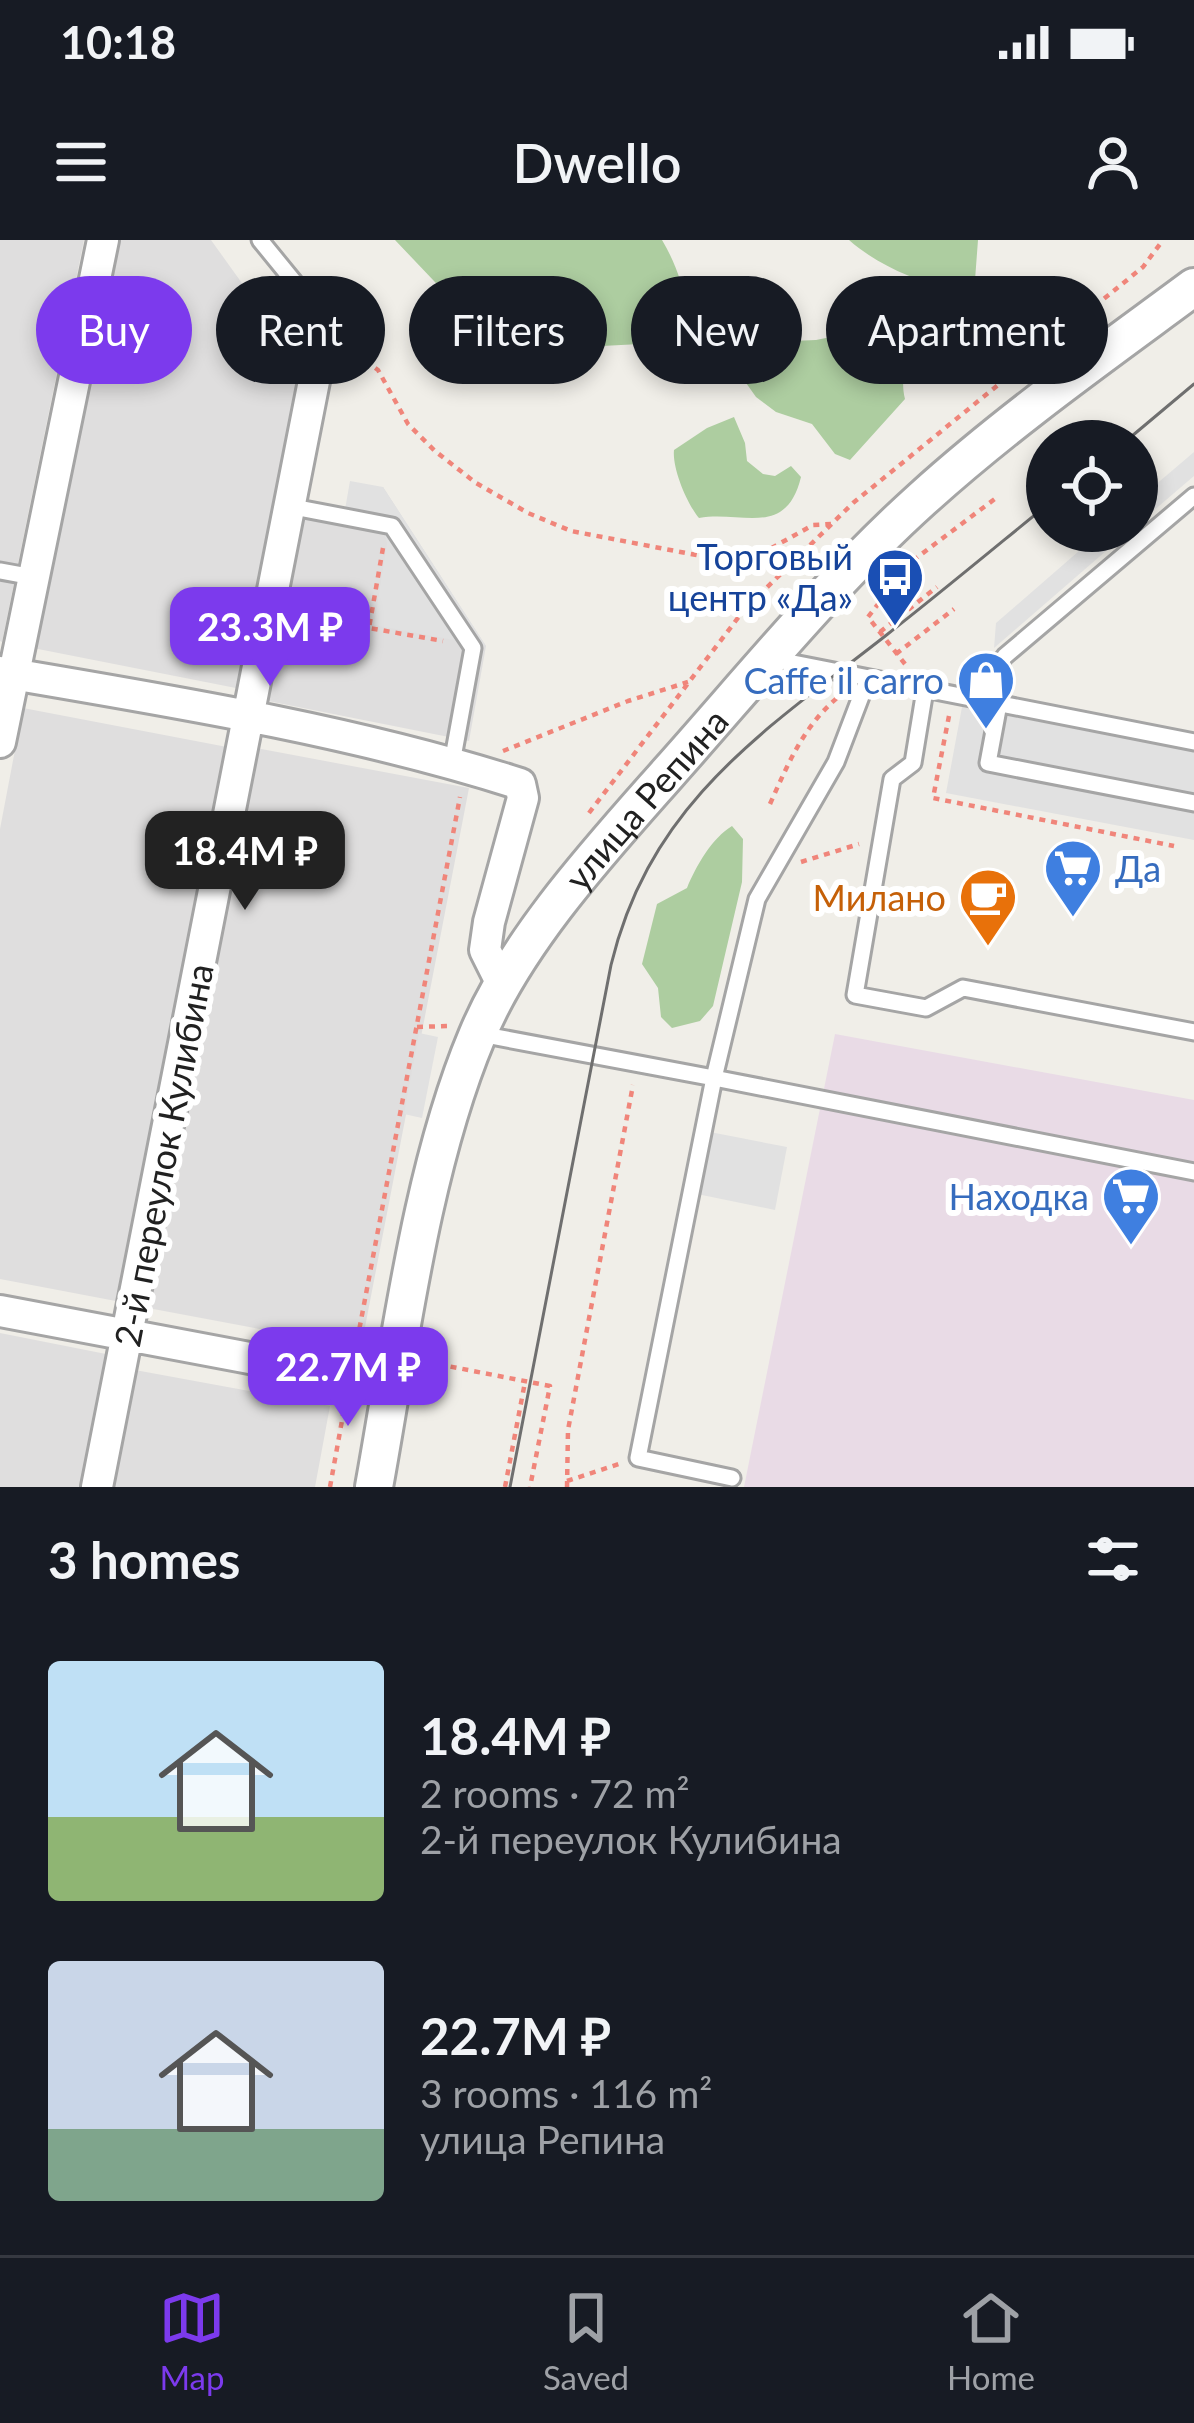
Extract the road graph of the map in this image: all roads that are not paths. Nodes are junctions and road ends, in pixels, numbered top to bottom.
1 (103, 240) edge
2 (260, 240) edge
3 (289, 276) edge
4 (1192, 290) edge
5 (313, 384) edge
6 (1194, 496) edge
7 (287, 506) junction
8 (0, 572) edge
9 (33, 578) junction
10 (770, 659) junction
11 (6, 673) edge
12 (865, 678) junction
13 (925, 689) junction
14 (992, 702) junction
15 (250, 718) junction
16 (0, 742) edge
17 (1194, 742) edge
18 (459, 764) junction
19 (1194, 803) edge
20 (503, 986) junction
21 (1194, 1032) edge
22 (478, 1033) junction
23 (714, 1078) junction
24 (1194, 1172) edge
25 (0, 1311) edge
26 (127, 1335) junction
27 (395, 1370) junction
28 (732, 1478) dead end
29 (98, 1487) edge
30 (374, 1487) edge

1 - 9 street
2 - 3 lane
4 - 10 street, улица Репина
5 - 7 street, 2-й переулок Кулибина
6 - 14 lane
7 - 15 street, 2-й переулок Кулибина
7 - 18 lane
8 - 9 lane
9 - 11 street
10 - 12 lane
10 - 20 street, улица Репина
11 - 15 street
11 - 16 street
12 - 13 lane
12 - 23 lane
13 - 14 lane
13 - 21 lane
14 - 17 lane
14 - 19 lane
15 - 18 street
15 - 26 street, 2-й переулок Кулибина
18 - 20 street
20 - 22 street, улица Репина
22 - 23 lane
22 - 27 street, улица Репина
23 - 24 lane
23 - 28 lane
25 - 26 street
26 - 27 street
26 - 29 street, 2-й переулок Кулибина
27 - 30 street, улица Репина

